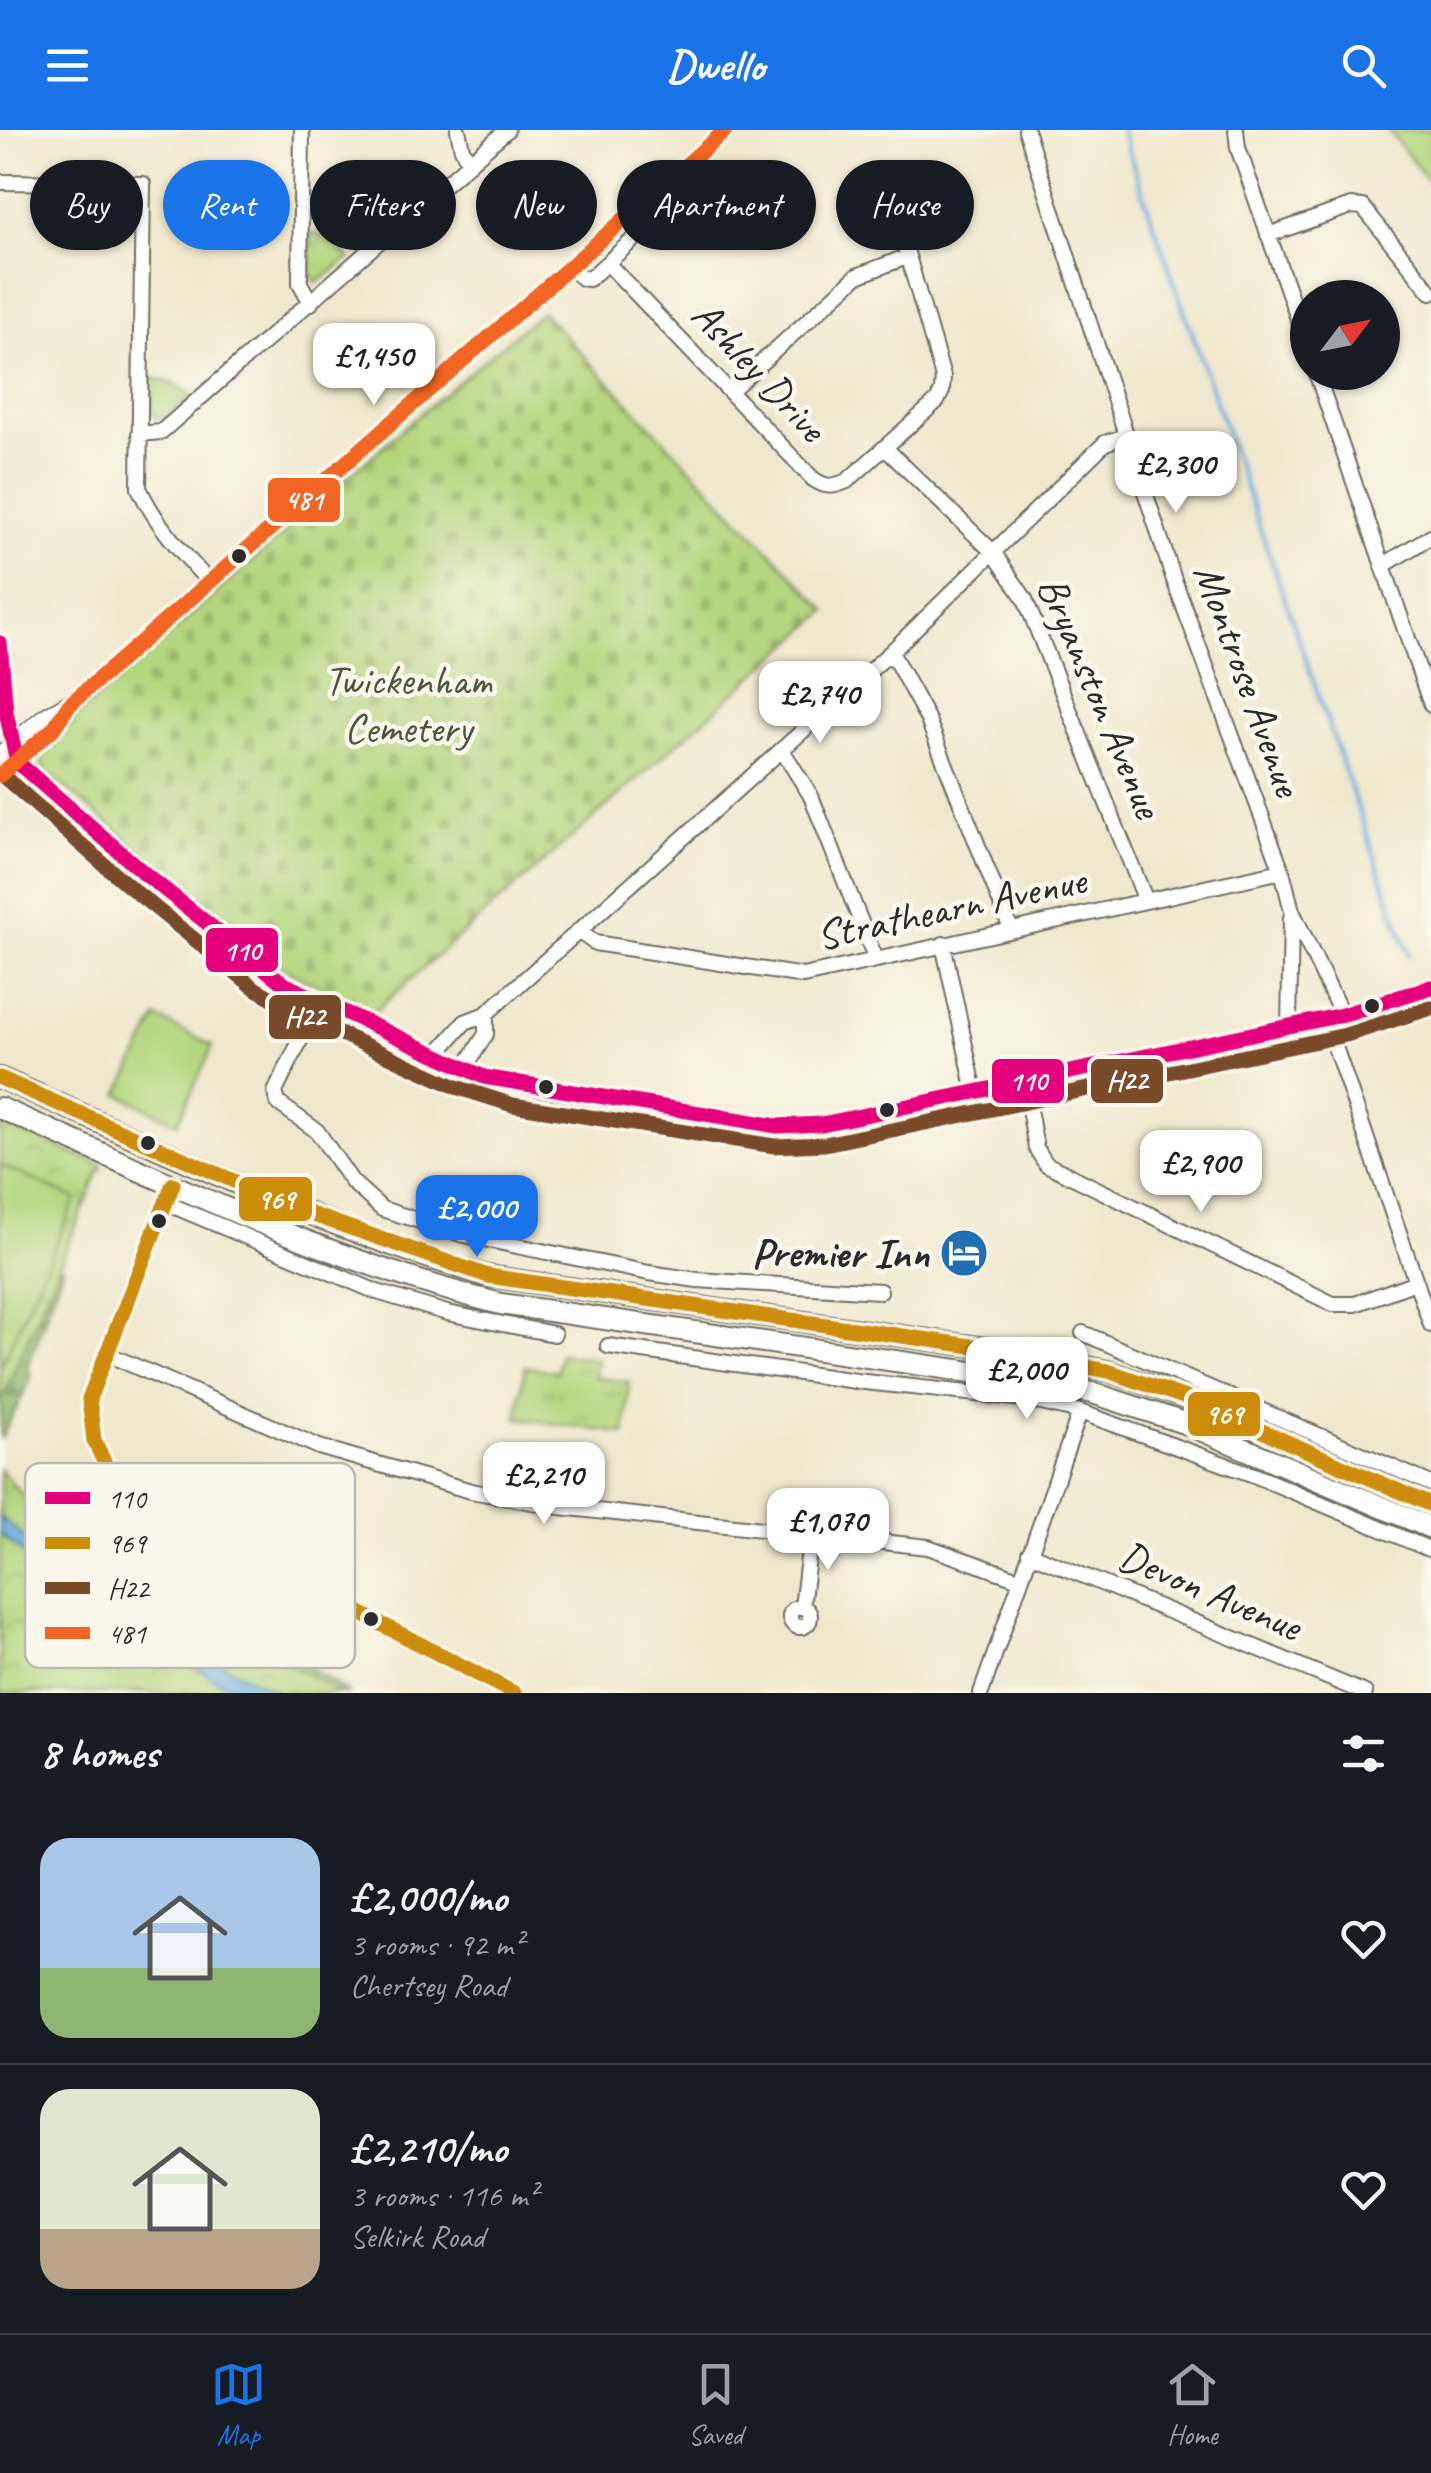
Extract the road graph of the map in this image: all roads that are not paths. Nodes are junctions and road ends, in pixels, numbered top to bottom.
1 (302, 130) edge
2 (458, 130) edge
3 (507, 130) edge
4 (726, 130) edge
5 (1026, 130) edge
6 (1236, 130) edge
7 (692, 160) edge
8 (470, 163) junction
9 (0, 182) edge
10 (617, 225) edge
11 (1268, 235) junction
12 (623, 250) edge
13 (904, 250) edge
14 (906, 258) junction
15 (608, 264) junction
16 (568, 267) junction
17 (1431, 292) edge
18 (1290, 297) edge
19 (311, 303) junction
20 (1322, 390) edge
21 (730, 391) junction
22 (138, 434) junction
23 (1126, 436) junction
24 (885, 448) junction
25 (1431, 536) edge
26 (994, 553) junction
27 (1384, 566) junction
28 (210, 582) junction
29 (0, 644) edge
30 (891, 652) junction
31 (1431, 705) edge
32 (782, 750) junction
33 (9, 754) edge
34 (0, 775) edge
35 (1282, 872) junction
36 (1146, 901) junction
37 (1292, 912) junction
38 (1011, 930) junction
39 (578, 931) junction
40 (943, 944) junction
41 (876, 960) junction
42 (1431, 987) edge
43 (320, 1002) junction
44 (486, 1014) junction
45 (1342, 1015) junction
46 (1324, 1018) junction
47 (1290, 1027) junction
48 (436, 1055) junction
49 (464, 1069) junction
50 (0, 1078) edge
51 (1024, 1081) junction
52 (975, 1092) junction
53 (0, 1108) edge
54 (169, 1194) junction
55 (1416, 1282) junction
56 (880, 1291) dead end
57 (1431, 1325) edge
58 (1083, 1333) dead end
59 (554, 1334) dead end
60 (608, 1346) dead end
61 (105, 1353) junction
62 (1080, 1412) junction
63 (105, 1463) edge
64 (1258, 1466) junction
65 (1431, 1484) edge
66 (1431, 1505) edge
67 (1431, 1528) edge
68 (810, 1534) junction
69 (1431, 1550) edge
70 (1029, 1553) junction
71 (1019, 1579) junction
72 (802, 1607) dead end
73 (355, 1612) edge
74 (1340, 1688) edge
75 (983, 1692) edge
76 (514, 1693) edge
77 (1365, 1693) edge

1 - 19 street
2 - 8 street
3 - 8 street
4 - 7 main road
5 - 23 street, Montrose Avenue
6 - 11 street
8 - 19 street
9 - 22 street
10 - 16 main road
11 - 17 street
11 - 18 street
12 - 15 street
13 - 14 street, Ashley Drive
14 - 21 street
14 - 24 street, Ashley Drive
15 - 16 street
15 - 21 street, Ashley Drive
16 - 28 main road
19 - 22 street
20 - 27 street
21 - 24 street, Ashley Drive
22 - 28 street
23 - 26 street
23 - 35 street, Montrose Avenue
24 - 26 street, Bryanston Avenue
25 - 27 street
26 - 30 street
26 - 36 street, Bryanston Avenue
27 - 31 street
28 - 33 main road
29 - 33 street
30 - 32 street
30 - 38 street
32 - 39 street
32 - 41 street
33 - 34 main road
33 - 43 street
35 - 36 street, Strathearn Avenue
35 - 37 street, Montrose Avenue
36 - 38 street, Strathearn Avenue
37 - 45 street, Montrose Avenue
37 - 47 street, Montrose Avenue
38 - 40 street, Strathearn Avenue
39 - 41 street, Strathearn Avenue
39 - 44 street
40 - 41 street, Strathearn Avenue
40 - 52 street
42 - 45 street
43 - 48 street
43 - 56 street
44 - 48 street
44 - 49 street
45 - 46 street
46 - 47 street
46 - 55 street
47 - 51 street
48 - 49 street
49 - 52 street
50 - 66 highway
51 - 52 street
51 - 55 street
53 - 54 highway
54 - 59 street
54 - 61 street
54 - 64 highway
55 - 57 street
58 - 65 street
60 - 62 street
61 - 63 street
61 - 68 street
62 - 64 street
62 - 70 street
64 - 67 highway
64 - 69 street
68 - 71 street
68 - 72 street
70 - 71 street
70 - 74 street, Devon Avenue
71 - 75 street
73 - 76 street
74 - 77 street, Devon Avenue

